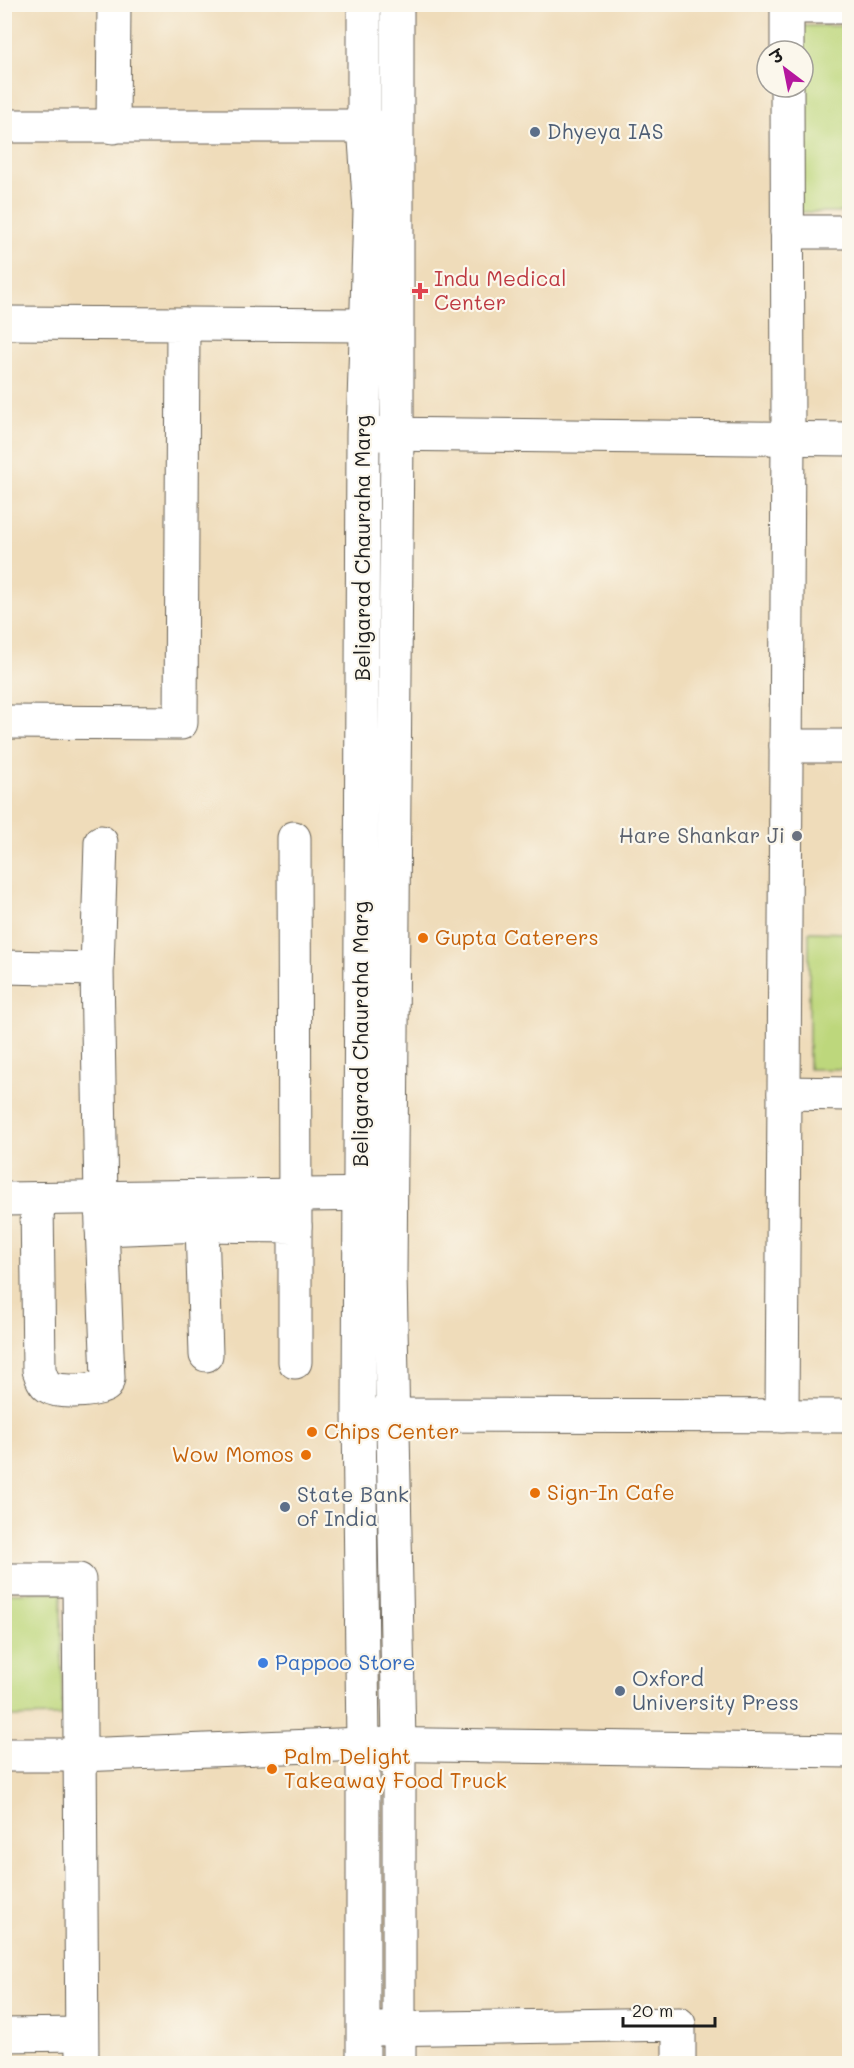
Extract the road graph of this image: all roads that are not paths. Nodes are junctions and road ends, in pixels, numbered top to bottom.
1 (114, 4) edge
2 (364, 4) edge
3 (397, 4) edge
4 (787, 6) edge
5 (849, 7) edge
6 (787, 39) edge
7 (787, 99) edge
8 (4, 126) edge
9 (364, 126) junction
10 (113, 127) junction
11 (398, 129) junction
12 (787, 232) junction
13 (849, 232) edge
14 (4, 323) edge
15 (183, 324) junction
16 (367, 325) junction
17 (397, 433) junction
18 (363, 434) junction
19 (788, 438) junction
20 (849, 439) edge
21 (4, 722) edge
22 (849, 746) edge
23 (786, 747) junction
24 (294, 838) dead end
25 (101, 842) dead end
26 (4, 967) edge
27 (97, 969) junction
28 (784, 1094) junction
29 (849, 1094) edge
30 (376, 1194) junction
31 (4, 1199) edge
32 (37, 1199) junction
33 (295, 1210) junction
34 (101, 1214) junction
35 (202, 1225) junction
36 (206, 1355) dead end
37 (295, 1362) dead end
38 (359, 1414) junction
39 (392, 1416) junction
40 (782, 1416) junction
41 (849, 1416) edge
42 (4, 1580) edge
43 (363, 1744) junction
44 (399, 1744) junction
45 (849, 1751) edge
46 (4, 1755) edge
47 (79, 1755) junction
48 (399, 2028) junction
49 (363, 2030) junction
50 (4, 2035) edge
51 (82, 2049) edge
52 (363, 2064) edge
53 (399, 2064) edge
54 (679, 2064) edge

1 - 10 street
2 - 9 street, Beligarad Chauraha Marg
3 - 11 street
4 - 5 street
4 - 6 street
7 - 12 street
8 - 10 street
9 - 10 street
9 - 11 street
9 - 16 street, Beligarad Chauraha Marg
11 - 17 street
12 - 13 street
12 - 19 street
14 - 15 street
15 - 16 street
15 - 21 street
16 - 18 street, Beligarad Chauraha Marg
17 - 18 street
17 - 19 street
17 - 30 street
18 - 30 street, Beligarad Chauraha Marg
19 - 20 street
19 - 23 street
22 - 23 street
23 - 28 street
24 - 33 street
25 - 27 street
26 - 27 street
27 - 34 street
28 - 29 street
28 - 40 street
30 - 33 street
30 - 38 street, Beligarad Chauraha Marg
30 - 39 street
31 - 32 street
32 - 34 street
32 - 34 street
33 - 34 street
33 - 35 street
33 - 37 street
34 - 35 street
35 - 36 street
38 - 39 street
38 - 43 street, Beligarad Chauraha Marg
39 - 40 street
39 - 44 street
40 - 41 street
42 - 47 street
43 - 44 street
43 - 47 street
43 - 49 street, Beligarad Chauraha Marg
44 - 45 street
44 - 48 street
46 - 47 street
47 - 51 street
48 - 49 street
48 - 53 street
48 - 54 street
49 - 52 street, Beligarad Chauraha Marg
50 - 51 street

